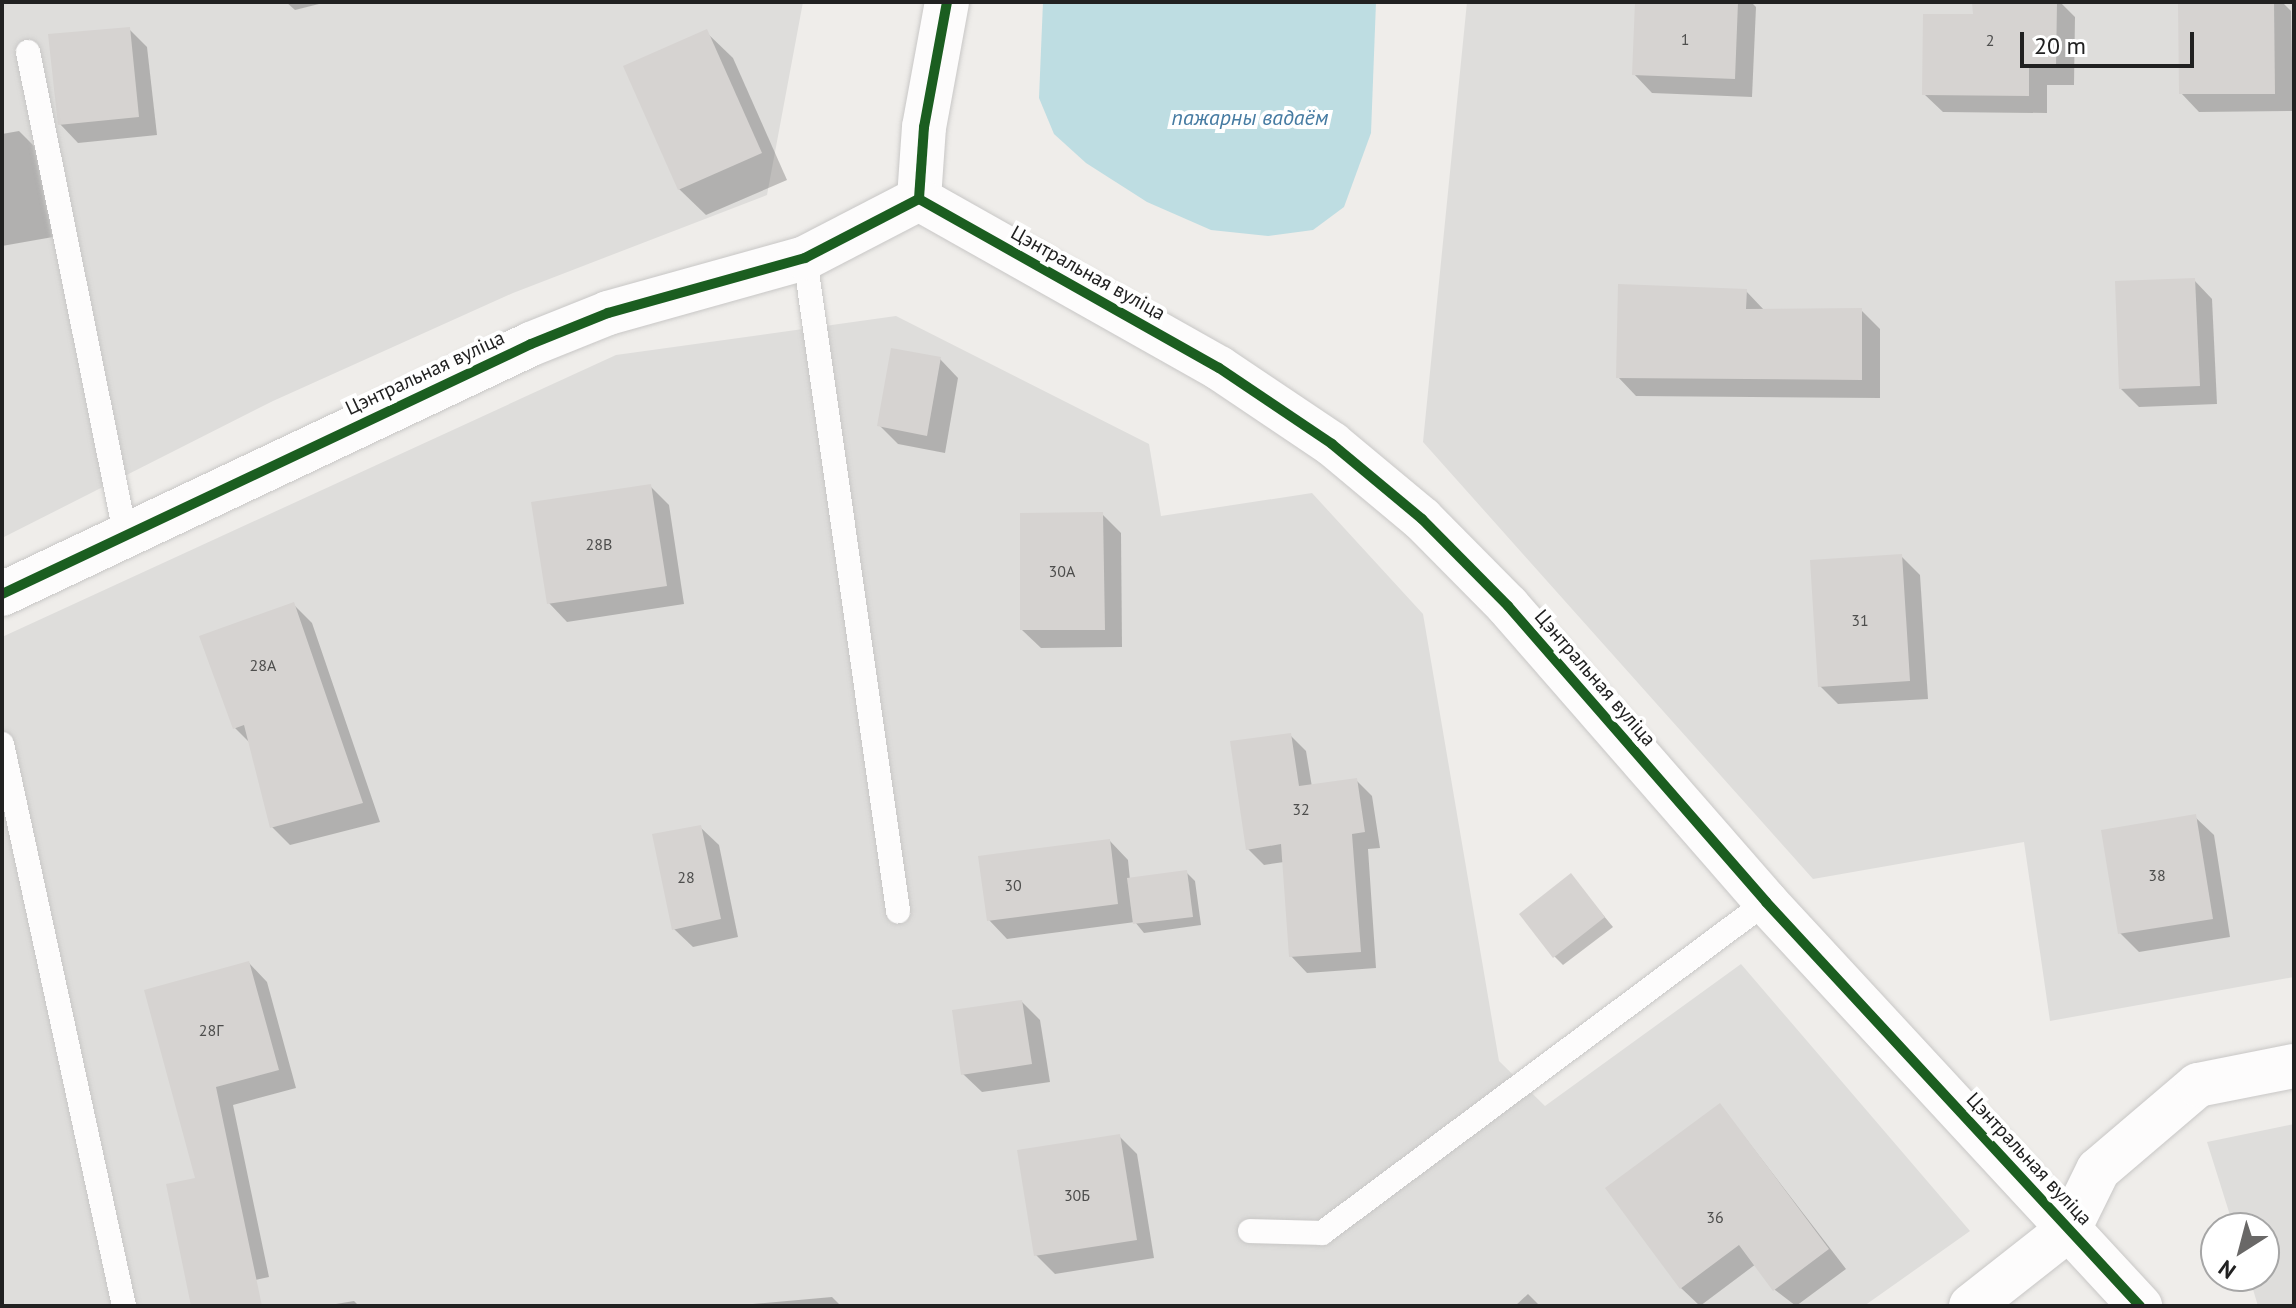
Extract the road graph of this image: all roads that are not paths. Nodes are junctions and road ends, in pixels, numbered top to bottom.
1 (947, 2) edge
2 (28, 52) dead end
3 (919, 199) junction
4 (805, 258) junction
5 (125, 535) junction
6 (2, 594) edge
7 (2, 744) edge
8 (1766, 902) junction
9 (898, 911) dead end
10 (2294, 1066) edge
11 (2069, 1229) junction
12 (1250, 1231) dead end
13 (124, 1306) edge
14 (1971, 1306) edge
15 (2140, 1306) edge

1 - 3 street
2 - 5 lane
3 - 4 street, Цэнтральная вуліца
3 - 8 street, Цэнтральная вуліца
4 - 5 street, Цэнтральная вуліца
4 - 9 lane
5 - 6 street, Цэнтральная вуліца
7 - 13 lane
8 - 11 street, Цэнтральная вуліца
8 - 12 lane
10 - 11 street
11 - 14 street
11 - 15 street, Цэнтральная вуліца

